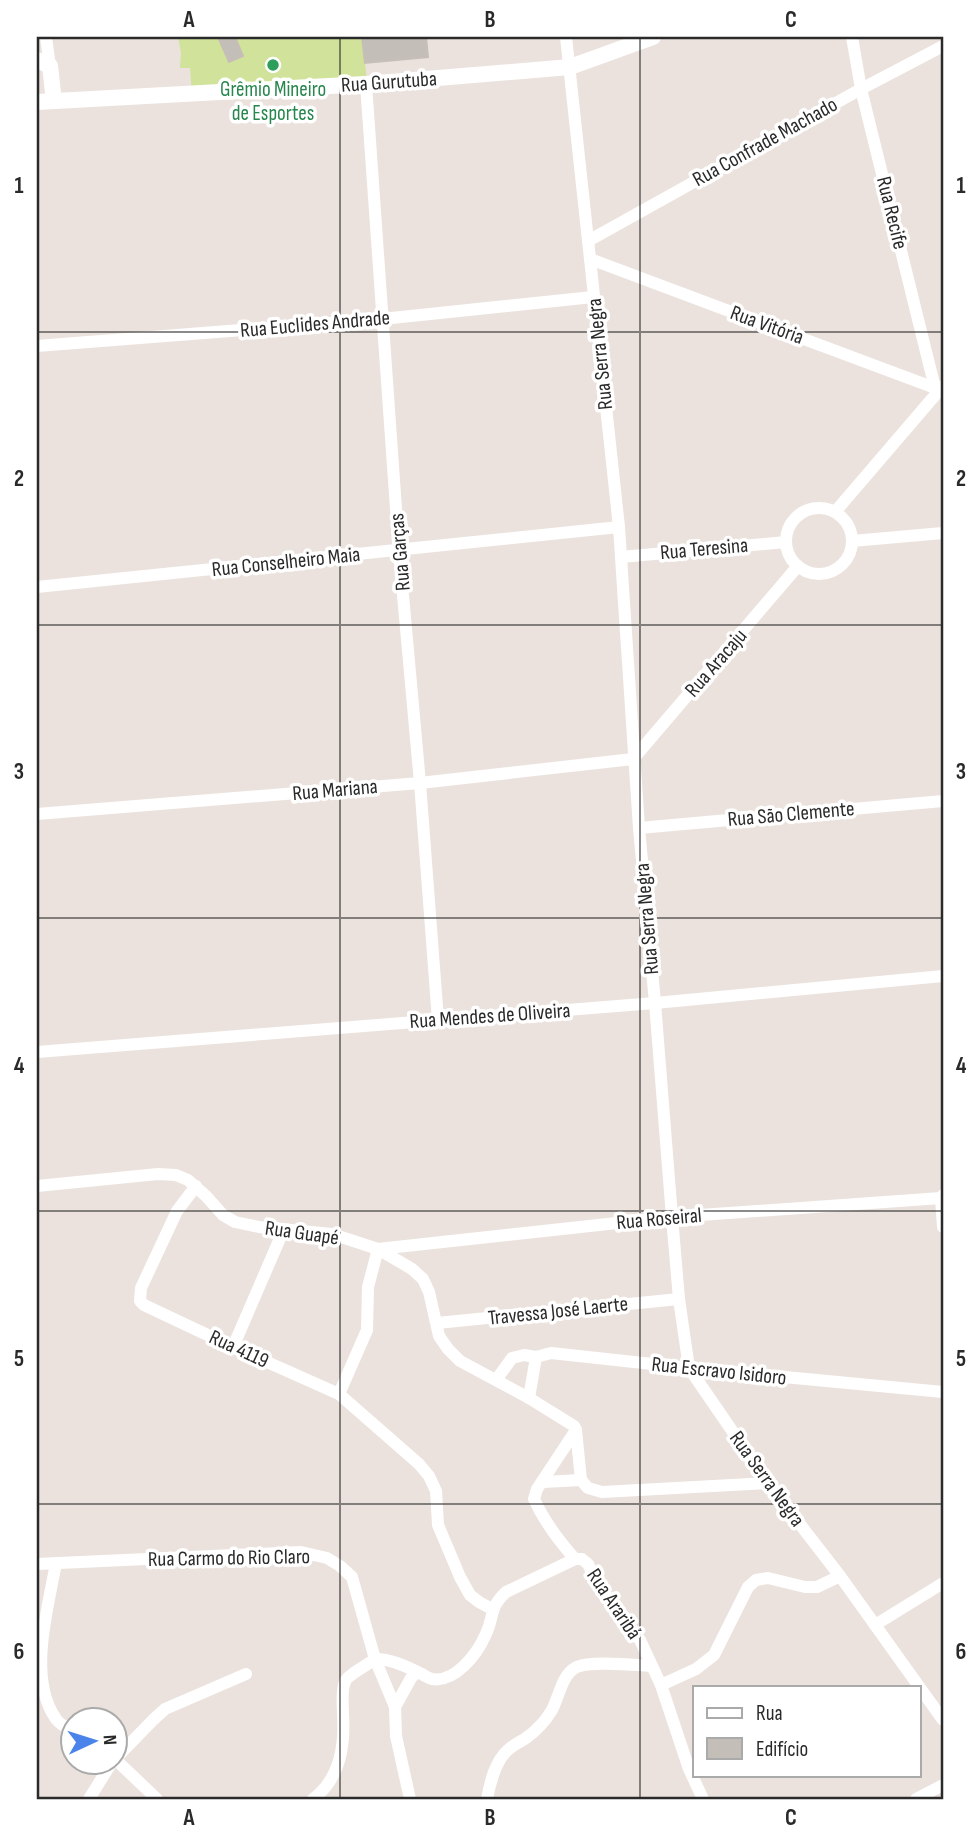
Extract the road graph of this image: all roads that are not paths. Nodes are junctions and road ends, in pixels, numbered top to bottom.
1 (46, 37) edge
2 (566, 37) edge
3 (653, 37) edge
4 (852, 37) edge
5 (943, 46) edge
6 (43, 63) edge
7 (569, 67) junction
8 (366, 84) junction
9 (862, 89) junction
10 (54, 101) junction
11 (37, 102) edge
12 (588, 241) junction
13 (590, 259) junction
14 (593, 297) junction
15 (382, 319) junction
16 (37, 346) edge
17 (940, 388) edge
18 (835, 512) junction
19 (619, 527) junction
20 (943, 533) edge
21 (852, 541) junction
22 (786, 542) junction
23 (399, 551) junction
24 (621, 556) junction
25 (798, 566) junction
26 (37, 587) edge
27 (633, 758) junction
28 (419, 783) junction
29 (943, 801) edge
30 (37, 814) edge
31 (639, 828) junction
32 (943, 976) edge
33 (656, 1003) junction
34 (438, 1020) junction
35 (37, 1052) edge
36 (37, 1186) edge
37 (196, 1186) junction
38 (942, 1196) edge
39 (672, 1217) junction
40 (943, 1227) edge
41 (285, 1229) junction
42 (379, 1250) junction
43 (680, 1299) junction
44 (437, 1323) junction
45 (233, 1348) junction
46 (536, 1357) junction
47 (689, 1368) junction
48 (496, 1380) junction
49 (943, 1392) edge
50 (339, 1395) junction
51 (529, 1398) junction
52 (576, 1430) junction
53 (581, 1480) junction
54 (543, 1482) junction
55 (768, 1483) junction
56 (575, 1559) junction
57 (56, 1563) junction
58 (37, 1564) edge
59 (840, 1576) junction
60 (943, 1583) edge
61 (492, 1609) junction
62 (875, 1625) junction
63 (375, 1659) junction
64 (651, 1666) junction
65 (417, 1672) junction
66 (246, 1674) dead end
67 (661, 1685) junction
68 (919, 1686) edge
69 (920, 1688) edge
70 (395, 1707) junction
71 (943, 1720) edge
72 (60, 1723) edge
73 (130, 1744) edge
74 (130, 1775) edge
75 (104, 1776) edge
76 (943, 1784) edge
77 (89, 1799) edge
78 (157, 1799) edge
79 (313, 1799) edge
80 (410, 1799) edge
81 (487, 1799) edge
82 (703, 1799) edge
83 (916, 1799) edge

1 - 6 street
2 - 7 street, Rua Serra Negra
3 - 7 street, Rua Gurutuba
4 - 9 street, Rua Recife
5 - 9 street, Rua Confrade Machado
6 - 10 street
7 - 8 street, Rua Gurutuba
7 - 12 street, Rua Serra Negra
8 - 10 street, Rua Gurutuba
8 - 15 street, Rua Garças
9 - 12 street, Rua Confrade Machado
9 - 17 street, Rua Recife
10 - 11 street, Rua Gurutuba
12 - 13 street, Rua Serra Negra
13 - 14 street, Rua Serra Negra
13 - 17 street, Rua Vitória
14 - 15 street, Rua Euclides Andrade
14 - 19 street, Rua Serra Negra
15 - 16 street, Rua Euclides Andrade
15 - 23 street, Rua Garças
17 - 18 street
18 - 21 street
18 - 22 street
19 - 23 street, Rua Conselheiro Maia
19 - 24 street, Rua Serra Negra
20 - 21 street
21 - 25 street
22 - 24 street, Rua Teresina
22 - 25 street
23 - 26 street, Rua Conselheiro Maia
23 - 28 street, Rua Garças
24 - 27 street, Rua Serra Negra
25 - 27 street, Rua Aracaju
27 - 28 street, Rua Mariana
27 - 31 street, Rua Serra Negra
28 - 30 street, Rua Mariana
28 - 34 street, Rua Garças
29 - 31 street, Rua São Clemente
31 - 33 street, Rua Serra Negra
32 - 33 street, Rua Mendes de Oliveira
33 - 34 street, Rua Mendes de Oliveira
33 - 39 street, Rua Serra Negra
34 - 35 street, Rua Mendes de Oliveira
36 - 37 street, Rua Guapé
37 - 41 street, Rua Guapé
37 - 45 street, Rua 4119
38 - 39 street, Rua Roseiral
38 - 40 street
39 - 42 street, Rua Roseiral
39 - 43 street, Rua Serra Negra
41 - 42 street, Rua Guapé
41 - 45 street
42 - 44 street, Rua Guapé
42 - 50 street
43 - 44 street, Travessa José Laerte
43 - 47 street, Rua Serra Negra
44 - 48 street, Rua Guapé
45 - 50 street, Rua 4119
46 - 47 street, Rua Escravo Isidoro
46 - 48 street, Rua Escravo Isidoro
46 - 51 street
47 - 49 street, Rua Escravo Isidoro
47 - 55 street, Rua Serra Negra
48 - 51 street, Rua Guapé
50 - 61 street, Rua 4119
51 - 52 street, Rua Guapé
52 - 53 street
52 - 54 street, Rua Araribá
53 - 54 street
53 - 55 street
54 - 56 street, Rua Araribá
55 - 59 street, Rua Serra Negra
56 - 61 street
56 - 64 street, Rua Araribá
57 - 58 street, Rua Carmo do Rio Claro
57 - 63 street, Rua Carmo do Rio Claro
57 - 72 street
59 - 62 street, Rua Serra Negra
59 - 67 street
60 - 62 street
61 - 65 street
62 - 68 street, Rua Serra Negra
63 - 65 street
63 - 70 street, Rua Carmo do Rio Claro
63 - 79 street
64 - 67 street, Rua Araribá
64 - 81 street
65 - 70 street
66 - 73 street
67 - 82 street, Rua Araribá
69 - 71 street, Rua Serra Negra
70 - 80 street, Rua Carmo do Rio Claro
74 - 78 street
75 - 77 street
76 - 83 street

